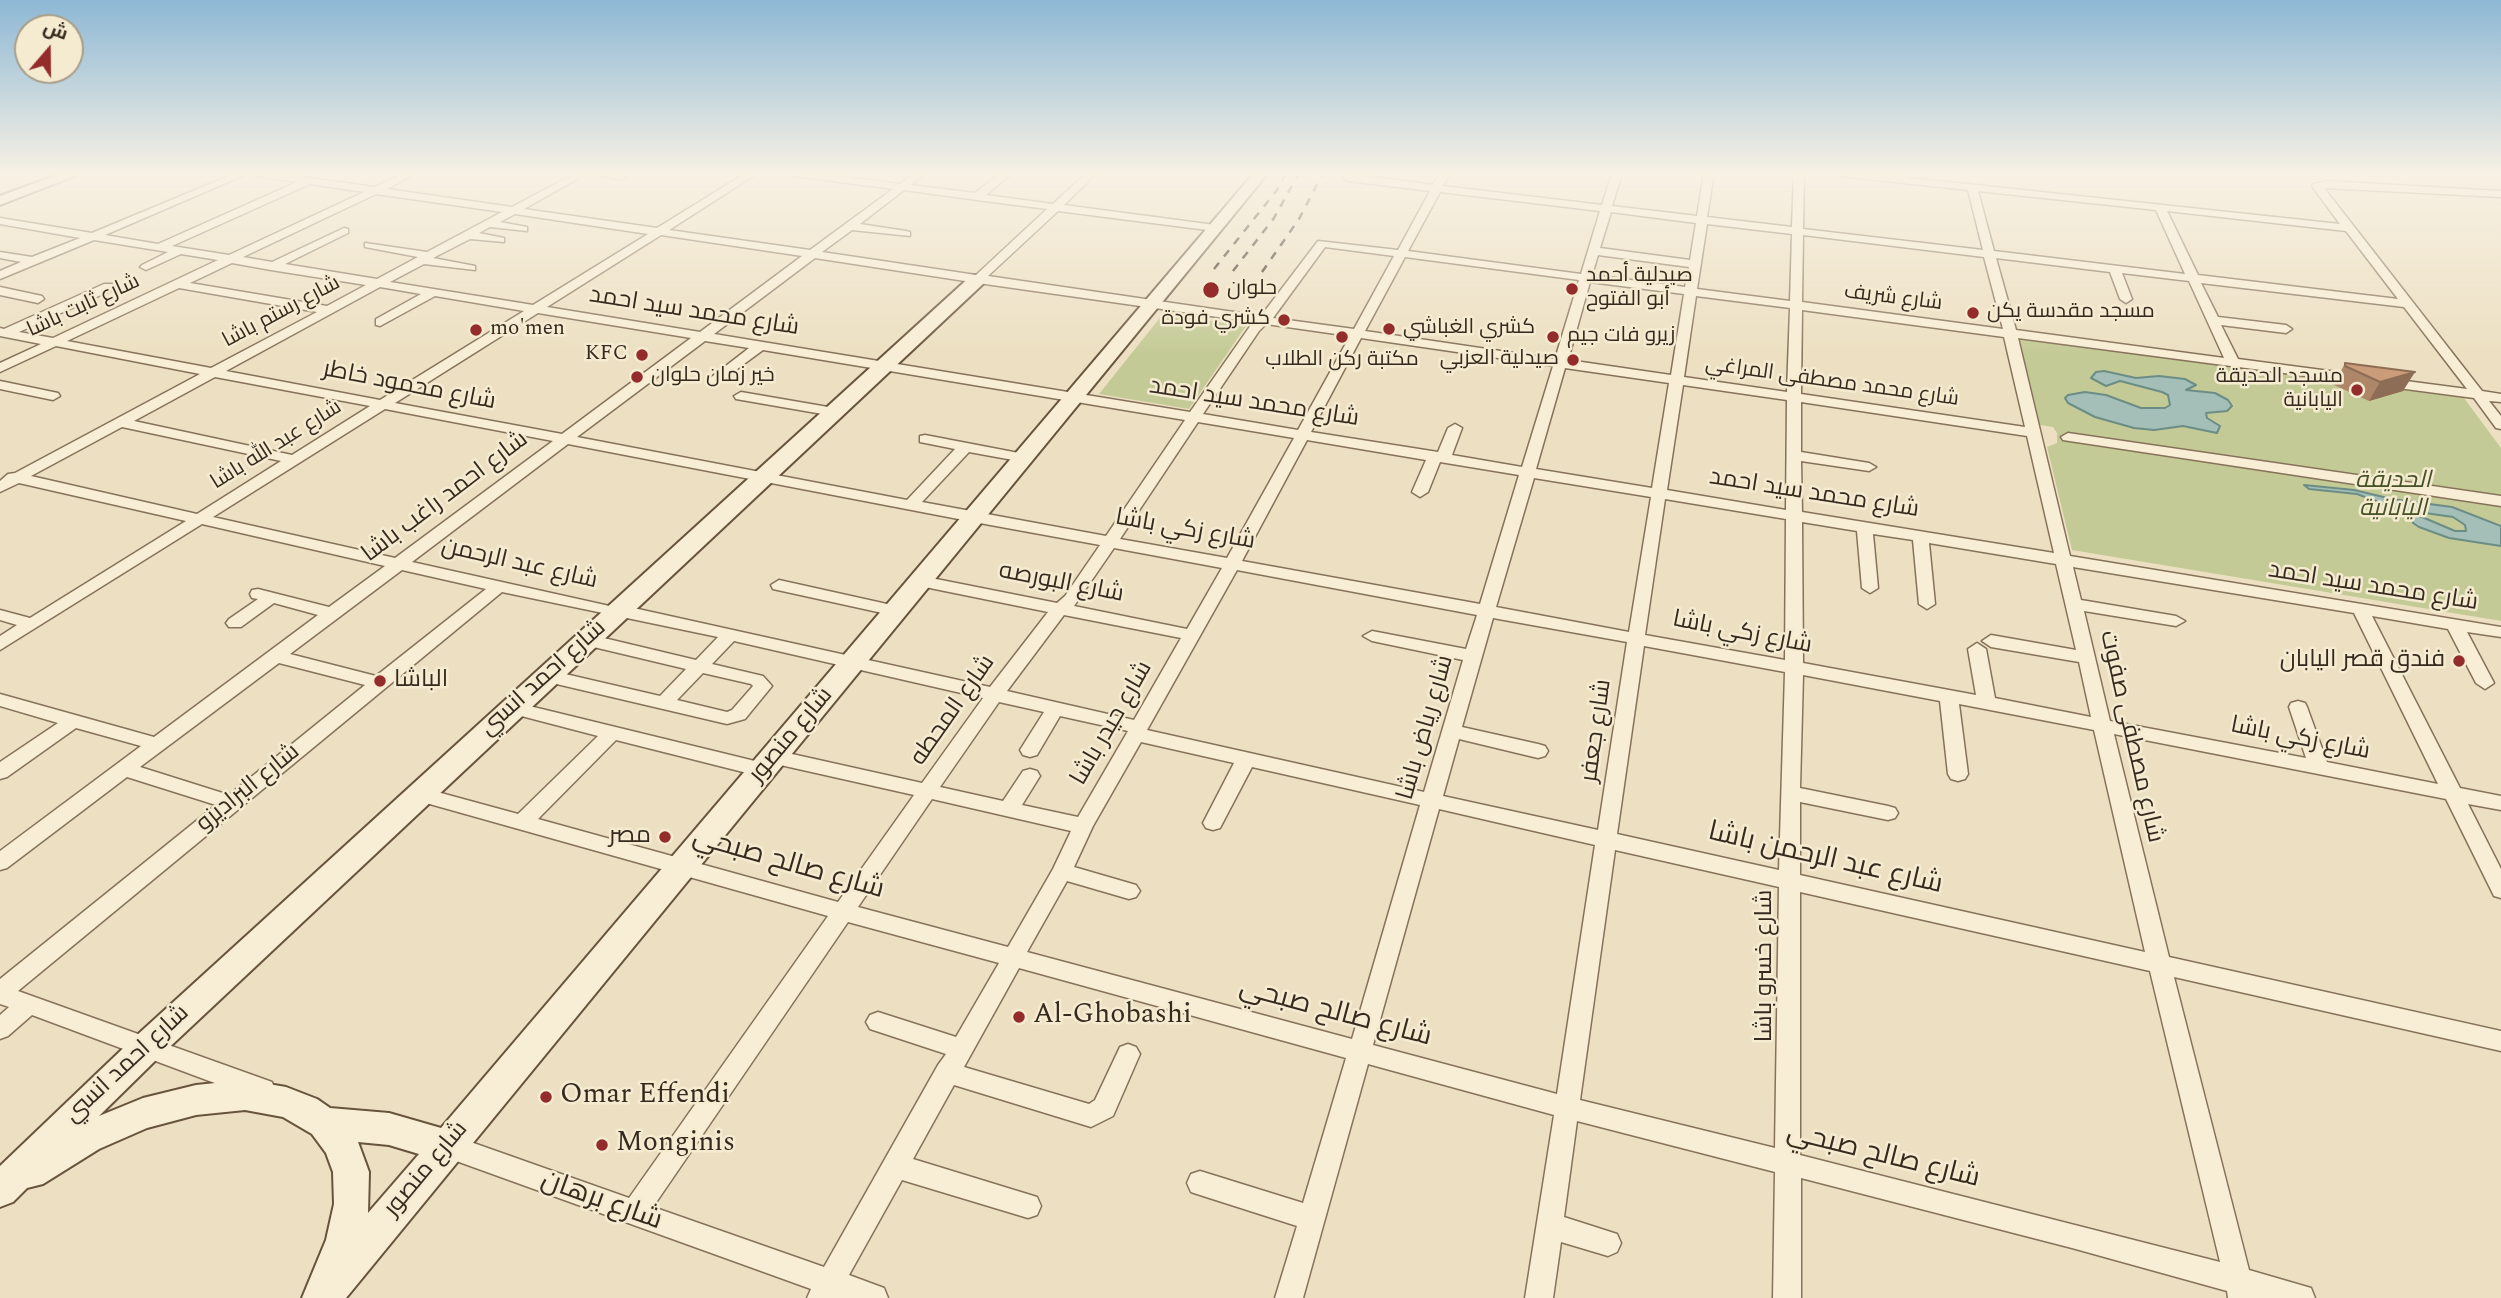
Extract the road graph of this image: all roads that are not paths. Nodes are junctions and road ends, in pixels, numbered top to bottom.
1 (72, 234) edge
2 (99, 234) edge
3 (187, 234) edge
4 (283, 234) edge
5 (339, 234) edge
6 (471, 234) edge
7 (655, 234) edge
8 (668, 234) edge
9 (840, 234) edge
10 (903, 234) edge
11 (906, 234) dead end
12 (1027, 234) edge
13 (1210, 234) edge
14 (1412, 234) edge
15 (1598, 234) edge
16 (1700, 234) edge
17 (1798, 234) edge
18 (1820, 234) edge
19 (1984, 234) edge
20 (2172, 234) edge
21 (2355, 234) edge
22 (468, 235) junction
23 (91, 237) junction
24 (500, 240) dead end
25 (1322, 243) joint
26 (369, 245) dead end
27 (157, 248) junction
28 (180, 251) junction
29 (1593, 251) junction
30 (1401, 253) junction
31 (1989, 253) junction
32 (0, 255) edge
33 (811, 255) junction
34 (426, 258) junction
35 (228, 260) junction
36 (33, 261) junction
37 (1695, 264) junction
38 (146, 267) dead end
39 (271, 267) junction
40 (471, 268) dead end
41 (2114, 268) junction
42 (0, 275) edge
43 (1585, 278) junction
44 (2193, 278) junction
45 (978, 279) junction
46 (178, 284) junction
47 (377, 284) junction
48 (108, 287) dead end
49 (0, 291) edge
50 (1691, 292) junction
51 (432, 293) junction
52 (38, 299) dead end
53 (2126, 299) dead end
54 (2409, 304) junction
55 (1152, 305) junction
56 (1796, 306) junction
57 (329, 310) junction
58 (534, 310) junction
59 (2212, 320) junction
60 (1261, 321) junction
61 (380, 322) dead end
62 (2286, 329) dead end
63 (3, 333) edge
64 (2010, 333) junction
65 (1356, 334) junction
66 (700, 337) junction
67 (54, 342) junction
68 (759, 347) junction
69 (2233, 363) junction
70 (1560, 365) junction
71 (883, 367) junction
72 (0, 368) edge
73 (214, 372) junction
74 (714, 382) dead end
75 (1678, 382) junction
76 (0, 385) edge
77 (2479, 395) junction
78 (53, 396) dead end
79 (741, 396) dead end
80 (2501, 398) edge
81 (1074, 399) junction
82 (1794, 399) junction
83 (382, 405) junction
84 (834, 412) junction
85 (1194, 418) junction
86 (120, 422) junction
87 (2501, 425) edge
88 (1455, 428) dead end
89 (2032, 432) junction
90 (1301, 435) junction
91 (2059, 436) dead end
92 (563, 439) junction
93 (925, 439) dead end
94 (965, 447) junction
95 (1794, 455) junction
96 (1439, 456) junction
97 (1024, 458) junction
98 (295, 460) junction
99 (1869, 467) dead end
100 (1529, 471) junction
101 (0, 474) edge
102 (17, 478) junction
103 (763, 478) junction
104 (0, 487) edge
105 (1420, 492) dead end
106 (1660, 493) junction
107 (2501, 500) edge
108 (911, 505) junction
109 (1793, 516) junction
110 (974, 517) junction
111 (200, 519) junction
112 (1864, 527) junction
113 (1920, 535) junction
114 (1110, 542) junction
115 (2063, 561) junction
116 (398, 564) junction
117 (1232, 564) junction
118 (921, 581) junction
119 (779, 585) dead end
120 (499, 586) junction
121 (1870, 588) dead end
122 (808, 592) junction
123 (1927, 604) dead end
124 (2073, 604) junction
125 (795, 606) dead end
126 (1060, 609) junction
127 (2360, 609) junction
128 (1487, 610) junction
129 (618, 611) junction
130 (896, 611) junction
131 (331, 613) junction
132 (0, 615) edge
133 (2176, 621) dead end
134 (235, 623) dead end
135 (32, 624) junction
136 (2454, 624) junction
137 (2501, 632) edge
138 (730, 635) junction
139 (1191, 635) junction
140 (1372, 636) dead end
141 (1636, 639) junction
142 (587, 640) junction
143 (0, 644) edge
144 (274, 656) junction
145 (1473, 656) junction
146 (2086, 658) junction
147 (853, 663) junction
148 (700, 666) junction
149 (1794, 670) junction
150 (548, 676) junction
151 (379, 682) junction
152 (2486, 683) dead end
153 (994, 695) junction
154 (1949, 696) junction
155 (0, 700) edge
156 (664, 703) junction
157 (1987, 703) junction
158 (2298, 707) dead end
159 (513, 708) junction
160 (1055, 709) junction
161 (73, 721) junction
162 (2104, 727) junction
163 (1138, 731) junction
164 (1451, 731) junction
165 (612, 733) junction
166 (156, 744) junction
167 (1030, 750) dead end
168 (1538, 751) dead end
169 (1246, 759) junction
170 (769, 764) junction
171 (2319, 768) junction
172 (123, 769) junction
173 (0, 772) edge
174 (1958, 774) dead end
175 (1030, 776) dead end
176 (928, 792) junction
177 (1790, 793) junction
178 (419, 794) junction
179 (2453, 794) junction
180 (1431, 800) junction
181 (232, 803) junction
182 (2501, 803) edge
183 (1008, 810) junction
184 (1888, 814) dead end
185 (523, 822) junction
186 (1213, 823) dead end
187 (1083, 825) junction
188 (1607, 840) junction
189 (0, 862) edge
190 (683, 867) junction
191 (1062, 871) junction
192 (1791, 882) junction
193 (2501, 890) edge
194 (1129, 891) dead end
195 (844, 912) junction
196 (1013, 958) junction
197 (2160, 965) junction
198 (0, 993) edge
199 (29, 1004) junction
200 (878, 1022) dead end
201 (0, 1029) edge
202 (2501, 1041) edge
203 (147, 1047) junction
204 (960, 1048) junction
205 (1359, 1052) junction
206 (1128, 1054) dead end
207 (946, 1072) junction
208 (286, 1102) junction
209 (1569, 1108) junction
210 (324, 1123) junction
211 (448, 1146) junction
212 (1789, 1165) junction
213 (895, 1166) junction
214 (1200, 1183) dead end
215 (0, 1190) edge
216 (0, 1196) edge
217 (1028, 1206) dead end
218 (632, 1214) junction
219 (1312, 1218) junction
220 (1550, 1226) junction
221 (1608, 1243) dead end
222 (826, 1290) edge
223 (2240, 1290) edge
224 (318, 1298) edge
225 (874, 1298) edge
226 (1289, 1298) edge
227 (1539, 1298) edge
228 (1787, 1298) edge
229 (2301, 1298) edge

1 - 23 street, شارع محمد سيد احمد
2 - 23 street
3 - 27 street
4 - 35 street, شارع ثابت باشا
5 - 39 street
6 - 22 street, شارع رستم باشا
7 - 58 street, شارع عبد الله باشا
8 - 33 street, شارع محمد مصطفى المراغي
9 - 33 street, شارع احمد راغب باشا
10 - 11 street
12 - 45 street, شارع احمد انسي
13 - 55 street, شارع منصور
14 - 30 street, شارع حيدر باشا
15 - 29 street, شارع رياض باشا
16 - 37 street, شارع جعفر
17 - 56 street, شارع خسرو باشا
18 - 31 street
19 - 31 street, شارع مصطفى صفوت
20 - 44 street
21 - 54 street
22 - 24 street
22 - 34 street, شارع رستم باشا
23 - 27 street, شارع محمد سيد احمد
23 - 36 street
25 - 30 street, شارع شريف
25 - 60 street, شارع المحطه
26 - 34 street
27 - 28 street, شارع محمد سيد احمد
28 - 35 street, شارع محمد سيد احمد
28 - 38 street
29 - 37 street
29 - 43 street, شارع رياض باشا
30 - 43 street, شارع شريف
30 - 65 street, شارع حيدر باشا
31 - 41 street
31 - 64 street, شارع مصطفى صفوت
32 - 36 street
33 - 45 street, شارع محمد مصطفى المراغي
33 - 66 street, شارع احمد راغب باشا
34 - 40 street
34 - 47 street, شارع رستم باشا
35 - 39 street, شارع محمد سيد احمد
35 - 46 street, شارع ثابت باشا
36 - 42 street
37 - 50 street, شارع جعفر
39 - 47 street, شارع محمد سيد احمد
41 - 44 street
41 - 53 street
43 - 50 street, شارع شريف
43 - 70 street, شارع رياض باشا
44 - 54 street
44 - 59 street
45 - 55 street, شارع محمد مصطفى المراغي
45 - 71 street, شارع احمد انسي
46 - 57 street
46 - 67 street, شارع ثابت باشا
47 - 51 street, شارع محمد سيد احمد
47 - 57 street, شارع رستم باشا
48 - 63 street
49 - 52 street
50 - 56 street, شارع شريف
50 - 75 street, شارع جعفر
51 - 58 street, شارع محمد سيد احمد
51 - 61 street
54 - 77 street
55 - 60 street, شارع محمد مصطفى المراغي
55 - 81 street, شارع منصور
56 - 64 street, شارع شريف
56 - 82 street, شارع خسرو باشا
57 - 73 street, شارع رستم باشا
58 - 66 street, شارع محمد سيد احمد
58 - 83 street, شارع عبد الله باشا
59 - 62 street
59 - 69 street
60 - 65 street, شارع محمد مصطفى المراغي
60 - 85 street, شارع المحطه
63 - 67 street, شارع محمود خاطر
64 - 69 street, شارع شريف
64 - 89 street, شارع مصطفى صفوت
65 - 70 street, شارع محمد مصطفى المراغي
65 - 90 street, شارع حيدر باشا
66 - 68 street, شارع محمد سيد احمد
66 - 92 street, شارع احمد راغب باشا
67 - 72 street, شارع ثابت باشا
67 - 73 street, شارع محمود خاطر
68 - 71 street, شارع محمد سيد احمد
68 - 74 street
69 - 77 street, شارع شريف
70 - 75 street, شارع محمد مصطفى المراغي
70 - 100 street, شارع رياض باشا
71 - 81 street, شارع محمد سيد احمد
71 - 84 street, شارع احمد انسي
73 - 83 street, شارع محمود خاطر
73 - 86 street, شارع رستم باشا
75 - 82 street, شارع محمد مصطفى المراغي
75 - 106 street, شارع جعفر
76 - 78 street
77 - 80 street, شارع شريف
77 - 87 street
79 - 84 street
81 - 85 street, شارع محمد سيد احمد
81 - 97 street, شارع منصور
82 - 89 street, شارع محمد مصطفى المراغي
82 - 95 street, شارع خسرو باشا
83 - 92 street, شارع محمود خاطر
83 - 98 street, شارع عبد الله باشا
84 - 103 street, شارع احمد انسي
85 - 90 street, شارع محمد سيد احمد
85 - 114 street, شارع المحطه
86 - 98 street
86 - 102 street, شارع رستم باشا
88 - 96 street
89 - 115 street, شارع مصطفى صفوت
90 - 96 street, شارع محمد سيد احمد
90 - 117 street, شارع حيدر باشا
91 - 107 street
92 - 103 street, شارع محمود خاطر
92 - 116 street, شارع احمد راغب باشا
93 - 94 street
94 - 97 street
94 - 108 street
95 - 99 street
95 - 109 street, شارع خسرو باشا
96 - 100 street, شارع محمد سيد احمد
96 - 105 street
97 - 110 street, شارع منصور
98 - 111 street, شارع عبد الله باشا
100 - 106 street, شارع محمد سيد احمد
100 - 128 street, شارع رياض باشا
101 - 102 street, شارع عبد الرحمن
102 - 104 street, شارع رستم باشا
102 - 111 street, شارع عبد الرحمن
103 - 108 street, شارع محمود خاطر
103 - 129 street, شارع احمد انسي
106 - 109 street, شارع محمد سيد احمد
106 - 141 street, شارع جعفر
108 - 110 street, شارع محمود خاطر
109 - 112 street, شارع محمد سيد احمد
109 - 149 street, شارع خسرو باشا
110 - 114 street, شارع زكي باشا
110 - 118 street, شارع منصور
111 - 116 street, شارع عبد الرحمن
111 - 135 street, شارع عبد الله باشا
112 - 113 street, شارع محمد سيد احمد
112 - 121 street
113 - 115 street, شارع محمد سيد احمد
113 - 123 street
114 - 117 street, شارع زكي باشا
114 - 126 street, شارع المحطه
115 - 124 street, شارع مصطفى صفوت
115 - 127 street, شارع محمد سيد احمد
116 - 120 street, شارع عبد الرحمن
116 - 131 street, شارع احمد راغب باشا
117 - 128 street, شارع زكي باشا
117 - 139 street, شارع حيدر باشا
118 - 126 street, شارع البورصه
118 - 130 street, شارع منصور
119 - 122 street
120 - 129 street, شارع عبد الرحمن
120 - 151 street, شارع البراديزو
122 - 125 street
122 - 130 street
124 - 133 street
124 - 146 street, شارع مصطفى صفوت
126 - 139 street, شارع البورصه
126 - 153 street, شارع المحطه
127 - 136 street, شارع محمد سيد احمد
127 - 179 street
128 - 141 street, شارع زكي باشا
128 - 145 street, شارع رياض باشا
129 - 138 street, شارع عبد الرحمن
129 - 142 street, شارع احمد انسي
130 - 147 street, شارع منصور
131 - 134 street
131 - 144 street, شارع احمد راغب باشا
132 - 135 street
135 - 143 street, شارع عبد الله باشا
136 - 137 street, شارع محمد سيد احمد
136 - 152 street
138 - 147 street, شارع عبد الرحمن
138 - 148 street
139 - 163 street, شارع حيدر باشا
140 - 145 street
141 - 149 street, شارع زكي باشا
141 - 188 street, شارع جعفر
142 - 148 street
142 - 150 street, شارع احمد انسي
144 - 151 street
144 - 166 street, شارع احمد راغب باشا
145 - 164 street, شارع رياض باشا
146 - 157 street
146 - 162 street, شارع مصطفى صفوت
147 - 153 street, شارع عبد الرحمن باشا
147 - 170 street, شارع منصور
148 - 156 street
148 - 156 street
149 - 154 street, شارع زكي باشا
149 - 177 street, شارع خسرو باشا
150 - 156 street
150 - 159 street, شارع احمد انسي
151 - 181 street, شارع البراديزو
153 - 160 street, شارع عبد الرحمن باشا
153 - 176 street, شارع المحطه
154 - 157 street, شارع زكي باشا
154 - 174 street
155 - 161 street
157 - 162 street, شارع زكي باشا
158 - 171 street
159 - 165 street
159 - 178 street, شارع احمد انسي
160 - 163 street, شارع عبد الرحمن باشا
160 - 167 street
161 - 166 street
161 - 173 street
162 - 171 street, شارع زكي باشا
162 - 197 street, شارع مصطفى صفوت
163 - 169 street, شارع عبد الرحمن باشا
163 - 187 street, شارع حيدر باشا
164 - 168 street
164 - 180 street, شارع رياض باشا
165 - 170 street
165 - 185 street
166 - 172 street, شارع احمد راغب باشا
169 - 180 street, شارع عبد الرحمن باشا
169 - 186 street
170 - 176 street
170 - 190 street, شارع منصور
171 - 179 street, شارع زكي باشا
172 - 181 street
172 - 189 street, شارع احمد راغب باشا
175 - 183 street
176 - 183 street
176 - 195 street, شارع المحطه
177 - 184 street
177 - 192 street, شارع خسرو باشا
178 - 185 street, شارع صالح صبحي
178 - 203 street, شارع احمد انسي
179 - 182 street, شارع زكي باشا
179 - 193 street
180 - 188 street, شارع عبد الرحمن باشا
180 - 205 street, شارع رياض باشا
181 - 198 street, شارع البراديزو
183 - 187 street
185 - 190 street, شارع صالح صبحي
187 - 191 street, شارع حيدر باشا
188 - 192 street, شارع عبد الرحمن باشا
188 - 209 street, شارع جعفر
190 - 195 street, شارع صالح صبحي
190 - 211 street, شارع منصور
191 - 194 street
191 - 196 street, شارع حيدر باشا
192 - 197 street, شارع عبد الرحمن باشا
192 - 212 street, شارع خسرو باشا
195 - 196 street, شارع صالح صبحي
195 - 218 street, شارع المحطه
196 - 204 street, شارع حيدر باشا
196 - 205 street, شارع صالح صبحي
197 - 202 street, شارع عبد الرحمن باشا
197 - 223 street, شارع مصطفى صفوت
198 - 199 street
199 - 201 street
199 - 203 street
200 - 204 street
203 - 208 street
203 - 215 street, شارع احمد انسي
204 - 207 street, شارع حيدر باشا
205 - 209 street, شارع صالح صبحي
205 - 219 street, شارع رياض باشا
206 - 207 street
207 - 213 street, شارع حيدر باشا
208 - 210 street
208 - 216 street
209 - 212 street, شارع صالح صبحي
209 - 220 street, شارع جعفر
210 - 211 street, شارع برهان
210 - 224 street
211 - 218 street, شارع برهان
211 - 224 street, شارع منصور
212 - 223 street, شارع صالح صبحي
212 - 228 street, شارع خسرو باشا
213 - 217 street
213 - 222 street, شارع حيدر باشا
214 - 219 street
218 - 222 street, شارع برهان
219 - 226 street, شارع رياض باشا
220 - 221 street
220 - 227 street, شارع جعفر
222 - 225 street, شارع برهان
223 - 229 street, شارع صالح صبحي

